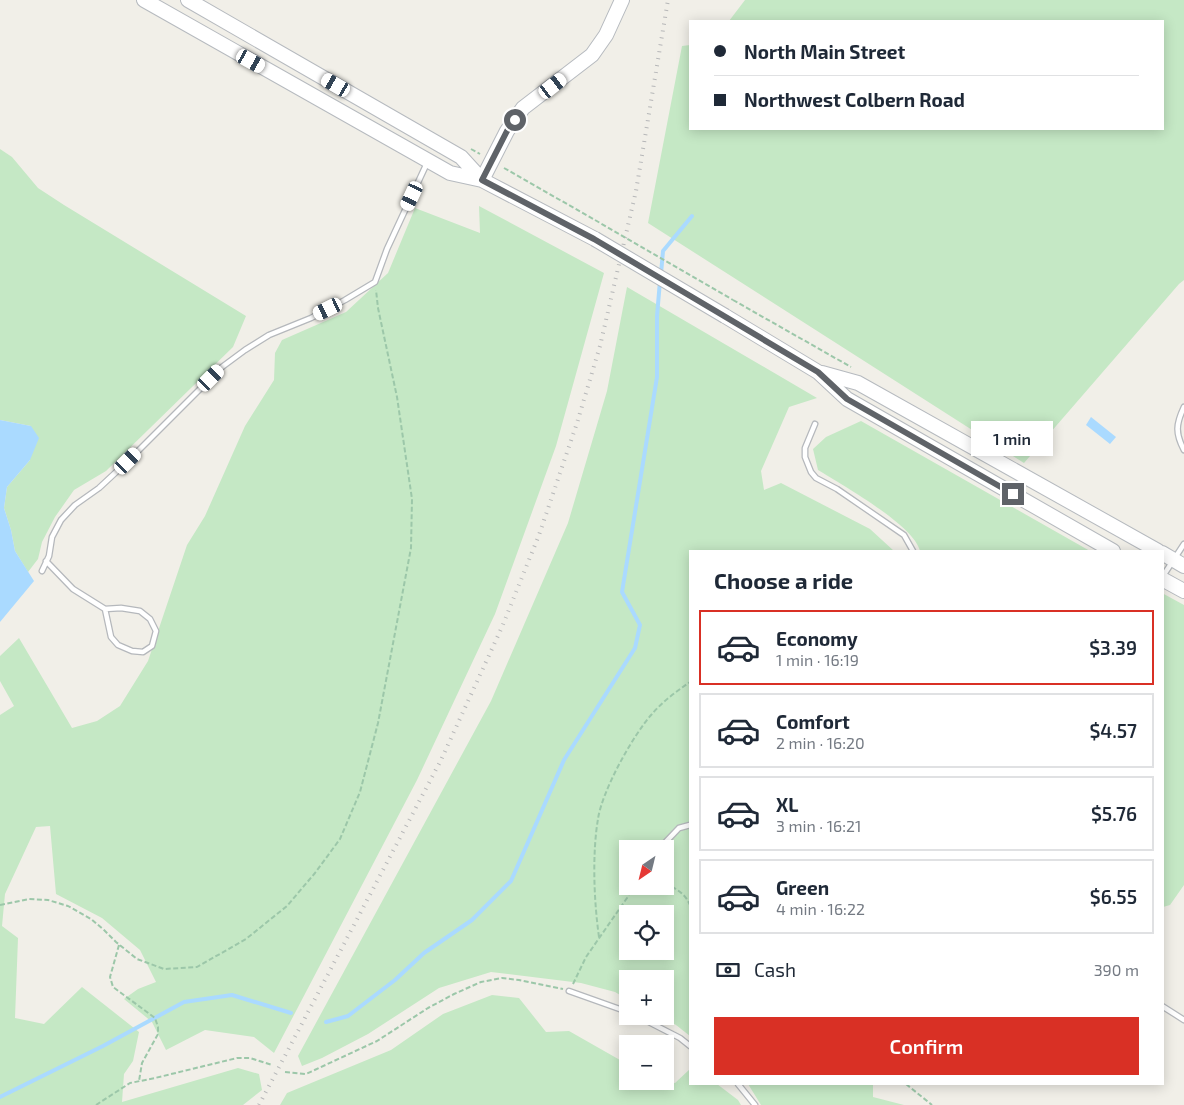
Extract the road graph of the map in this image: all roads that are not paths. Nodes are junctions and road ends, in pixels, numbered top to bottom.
1 (144, 0) edge
2 (188, 0) edge
3 (622, 0) edge
4 (428, 161) junction
5 (482, 180) junction
6 (818, 372) junction
7 (1184, 407) edge
8 (815, 424) dead end
9 (1184, 450) edge
10 (1184, 544) edge
11 (912, 550) edge
12 (1111, 550) edge
13 (1156, 550) edge
14 (1173, 560) edge
15 (46, 561) junction
16 (42, 571) dead end
17 (1164, 576) edge
18 (1164, 580) edge
19 (1184, 591) edge
20 (105, 609) junction
21 (689, 825) edge
22 (668, 840) edge
23 (569, 991) road end
24 (1164, 1007) edge
25 (619, 1009) edge
26 (1184, 1020) edge
27 (655, 1025) edge
28 (689, 1045) edge
29 (739, 1085) edge
30 (755, 1105) edge

1 - 4 main road
2 - 5 main road
3 - 5 main road
4 - 5 main road
4 - 15 lane
5 - 6 main road, bridge
6 - 12 main road
6 - 13 main road
7 - 9 lane
8 - 11 lane
10 - 14 lane
14 - 17 lane
15 - 16 lane
15 - 20 lane
18 - 19 main road
20 - 20 lane
21 - 22 lane
23 - 25 lane
24 - 26 lane
27 - 28 lane
29 - 30 lane

